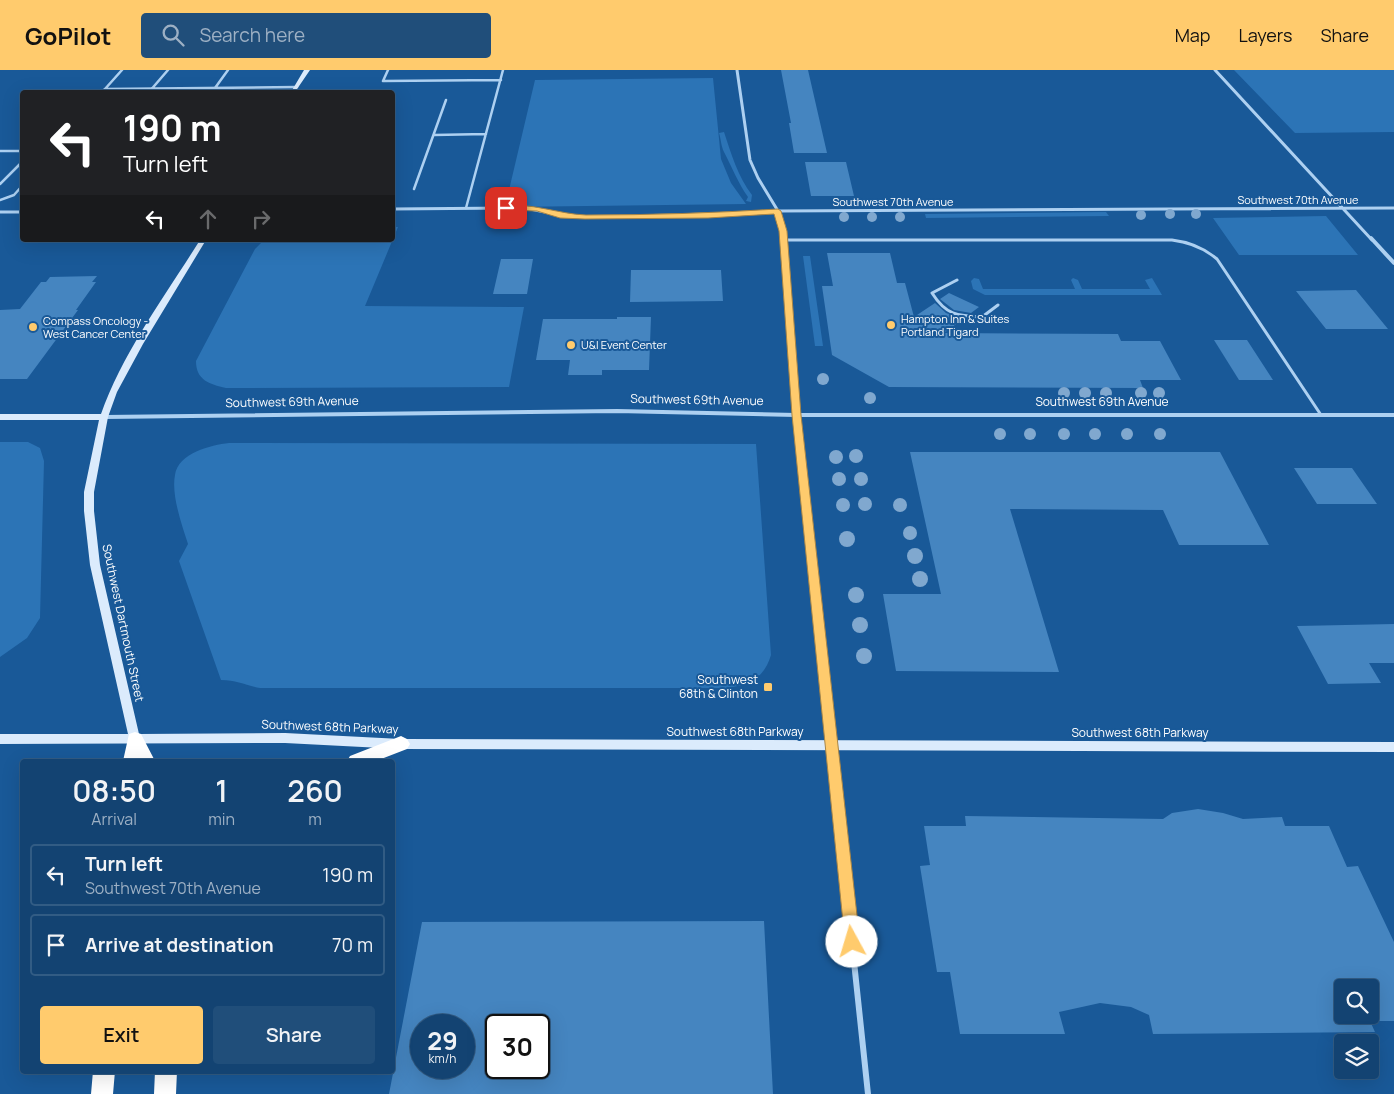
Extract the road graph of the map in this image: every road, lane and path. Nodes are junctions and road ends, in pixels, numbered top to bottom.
1 (122, 70) edge
2 (168, 70) edge
3 (228, 70) edge
4 (307, 70) edge
5 (388, 70) edge
6 (503, 70) edge
7 (737, 70) edge
8 (1216, 70) edge
9 (501, 80) junction
10 (153, 88) junction
11 (215, 88) junction
12 (105, 89) joint
13 (295, 90) edge
14 (446, 100) dead end
15 (486, 134) junction
16 (434, 135) junction
17 (0, 151) edge
18 (20, 151) edge
19 (20, 164) edge
20 (0, 184) edge
21 (20, 188) edge
22 (414, 189) dead end
23 (0, 200) edge
24 (466, 208) junction
25 (1343, 208) junction
26 (1394, 208) edge
27 (395, 209) edge
28 (778, 211) junction
29 (0, 212) edge
30 (20, 212) edge
31 (784, 240) junction
32 (202, 242) edge
33 (1394, 263) edge
34 (957, 280) dead end
35 (998, 305) dead end
36 (796, 415) junction
37 (1321, 415) junction
38 (1394, 415) edge
39 (0, 417) edge
40 (104, 417) junction
41 (0, 739) edge
42 (135, 739) junction
43 (401, 744) junction
44 (831, 746) junction
45 (1394, 747) edge
46 (132, 759) edge
47 (145, 759) edge
48 (361, 759) edge
49 (104, 1074) edge
50 (166, 1074) edge
51 (102, 1094) edge
52 (165, 1094) edge
53 (868, 1094) edge

1 - 12 lane
2 - 10 lane
3 - 11 lane
4 - 13 main road
5 - 9 lane
6 - 9 lane
7 - 28 street
8 - 25 street
9 - 15 lane
10 - 11 lane
10 - 12 lane
11 - 13 lane
14 - 16 lane
15 - 16 lane
15 - 24 lane
16 - 22 lane
17 - 18 lane
19 - 20 lane
21 - 23 lane
24 - 27 street, Southwest 70th Avenue
24 - 28 street, Southwest 70th Avenue
25 - 26 street, Southwest 70th Avenue
25 - 28 street, Southwest 70th Avenue
25 - 33 street
28 - 31 street
29 - 30 street
31 - 36 street
31 - 37 lane
32 - 40 main road, Southwest Dartmouth Street
34 - 35 lane
36 - 37 street, Southwest 69th Avenue
36 - 40 street, Southwest 69th Avenue
36 - 44 street
37 - 38 street, Southwest 69th Avenue
39 - 40 main road, Southwest 69th Avenue
40 - 42 main road, Southwest Dartmouth Street
41 - 42 main road, Southwest 68th Parkway
42 - 43 main road, Southwest 68th Parkway
42 - 46 highway
42 - 47 highway
43 - 44 main road, Southwest 68th Parkway
43 - 48 highway
44 - 45 main road, Southwest 68th Parkway
44 - 53 street
49 - 51 highway
50 - 52 highway

